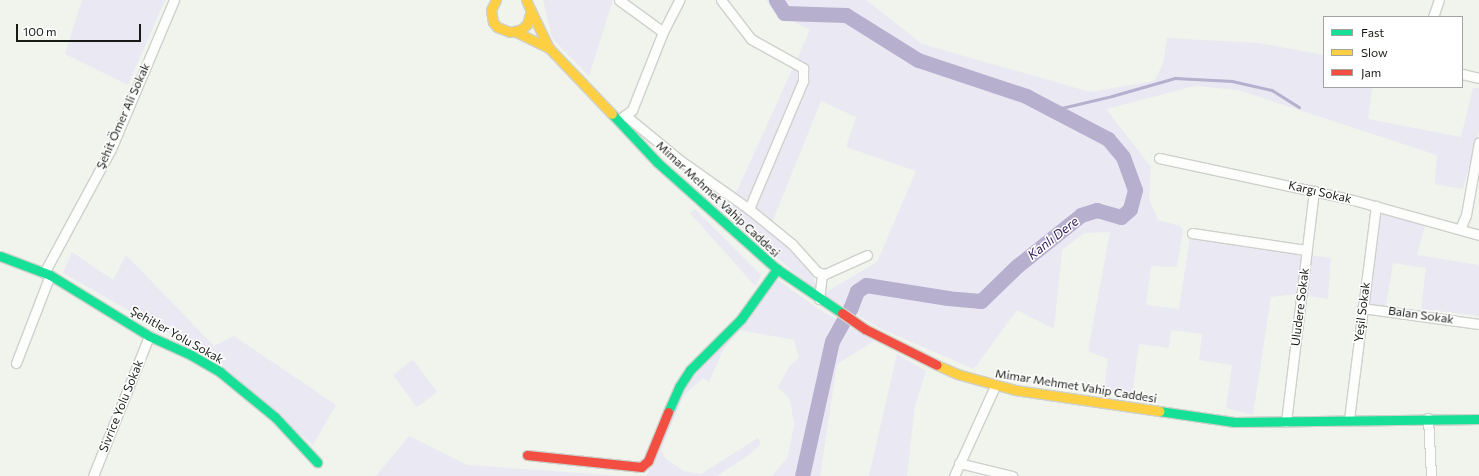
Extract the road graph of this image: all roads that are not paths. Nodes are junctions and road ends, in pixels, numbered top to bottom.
1 (174, 0) edge
2 (485, 0) edge
3 (496, 0) edge
4 (619, 0) edge
5 (679, 0) edge
6 (721, 0) edge
7 (1439, 0) edge
8 (529, 4) edge
9 (491, 10) junction
10 (1433, 16) edge
11 (516, 32) junction
12 (662, 32) junction
13 (549, 48) junction
14 (1463, 74) edge
15 (1479, 78) edge
16 (621, 118) junction
17 (1479, 142) edge
18 (1159, 158) dead end
19 (1314, 191) junction
20 (1376, 206) junction
21 (749, 209) junction
22 (1460, 229) junction
23 (1192, 233) dead end
24 (1479, 235) edge
25 (1306, 250) junction
26 (867, 255) dead end
27 (0, 256) edge
28 (777, 270) junction
29 (47, 274) junction
30 (822, 274) junction
31 (819, 299) junction
32 (1362, 308) junction
33 (1479, 324) edge
34 (149, 336) junction
35 (16, 363) dead end
36 (995, 386) junction
37 (1428, 418) junction
38 (1349, 419) junction
39 (1479, 419) edge
40 (1286, 422) junction
41 (526, 455) dead end
42 (317, 462) dead end
43 (959, 463) junction
44 (93, 476) edge
45 (954, 476) edge
46 (1012, 476) edge
47 (1431, 476) edge

1 - 29 street, Şehit Ömer Ali Sokak
2 - 9 main road
3 - 9 main road
4 - 12 street
5 - 12 street
6 - 21 street
7 - 10 street
8 - 11 main road
8 - 13 main road, Mimar Mehmet Vahip Caddesi
9 - 11 main road, Mimar Mehmet Vahip Caddesi
11 - 13 main road, Mimar Mehmet Vahip Caddesi
12 - 16 street
13 - 16 main road, Mimar Mehmet Vahip Caddesi
14 - 15 street
16 - 21 street
16 - 28 main road, Mimar Mehmet Vahip Caddesi
17 - 22 street
18 - 19 street, Kargı Sokak
19 - 20 street, Kargı Sokak
19 - 25 street, Uludere Sokak
20 - 22 street, Kargı Sokak
20 - 32 street, Yeşil Sokak
21 - 30 street
22 - 24 street, Kargı Sokak
23 - 25 street
25 - 40 street, Uludere Sokak
26 - 30 street
27 - 29 main road, Şehitler Yolu Sokak
28 - 31 main road, Mimar Mehmet Vahip Caddesi
28 - 41 main road
29 - 34 main road, Şehitler Yolu Sokak
29 - 35 street, Şehit Ömer Ali Sokak
30 - 31 street
31 - 36 main road, Mimar Mehmet Vahip Caddesi
32 - 33 street, Balan Sokak
32 - 38 street, Yeşil Sokak
34 - 42 main road, Şehitler Yolu Sokak
34 - 44 street, Sivrice Yolu Sokak
36 - 40 main road, Mimar Mehmet Vahip Caddesi
36 - 43 street
37 - 38 main road, Mimar Mehmet Vahip Caddesi
37 - 39 main road, Mimar Mehmet Vahip Caddesi
37 - 47 street
38 - 40 main road, Mimar Mehmet Vahip Caddesi
43 - 45 street
43 - 46 street

